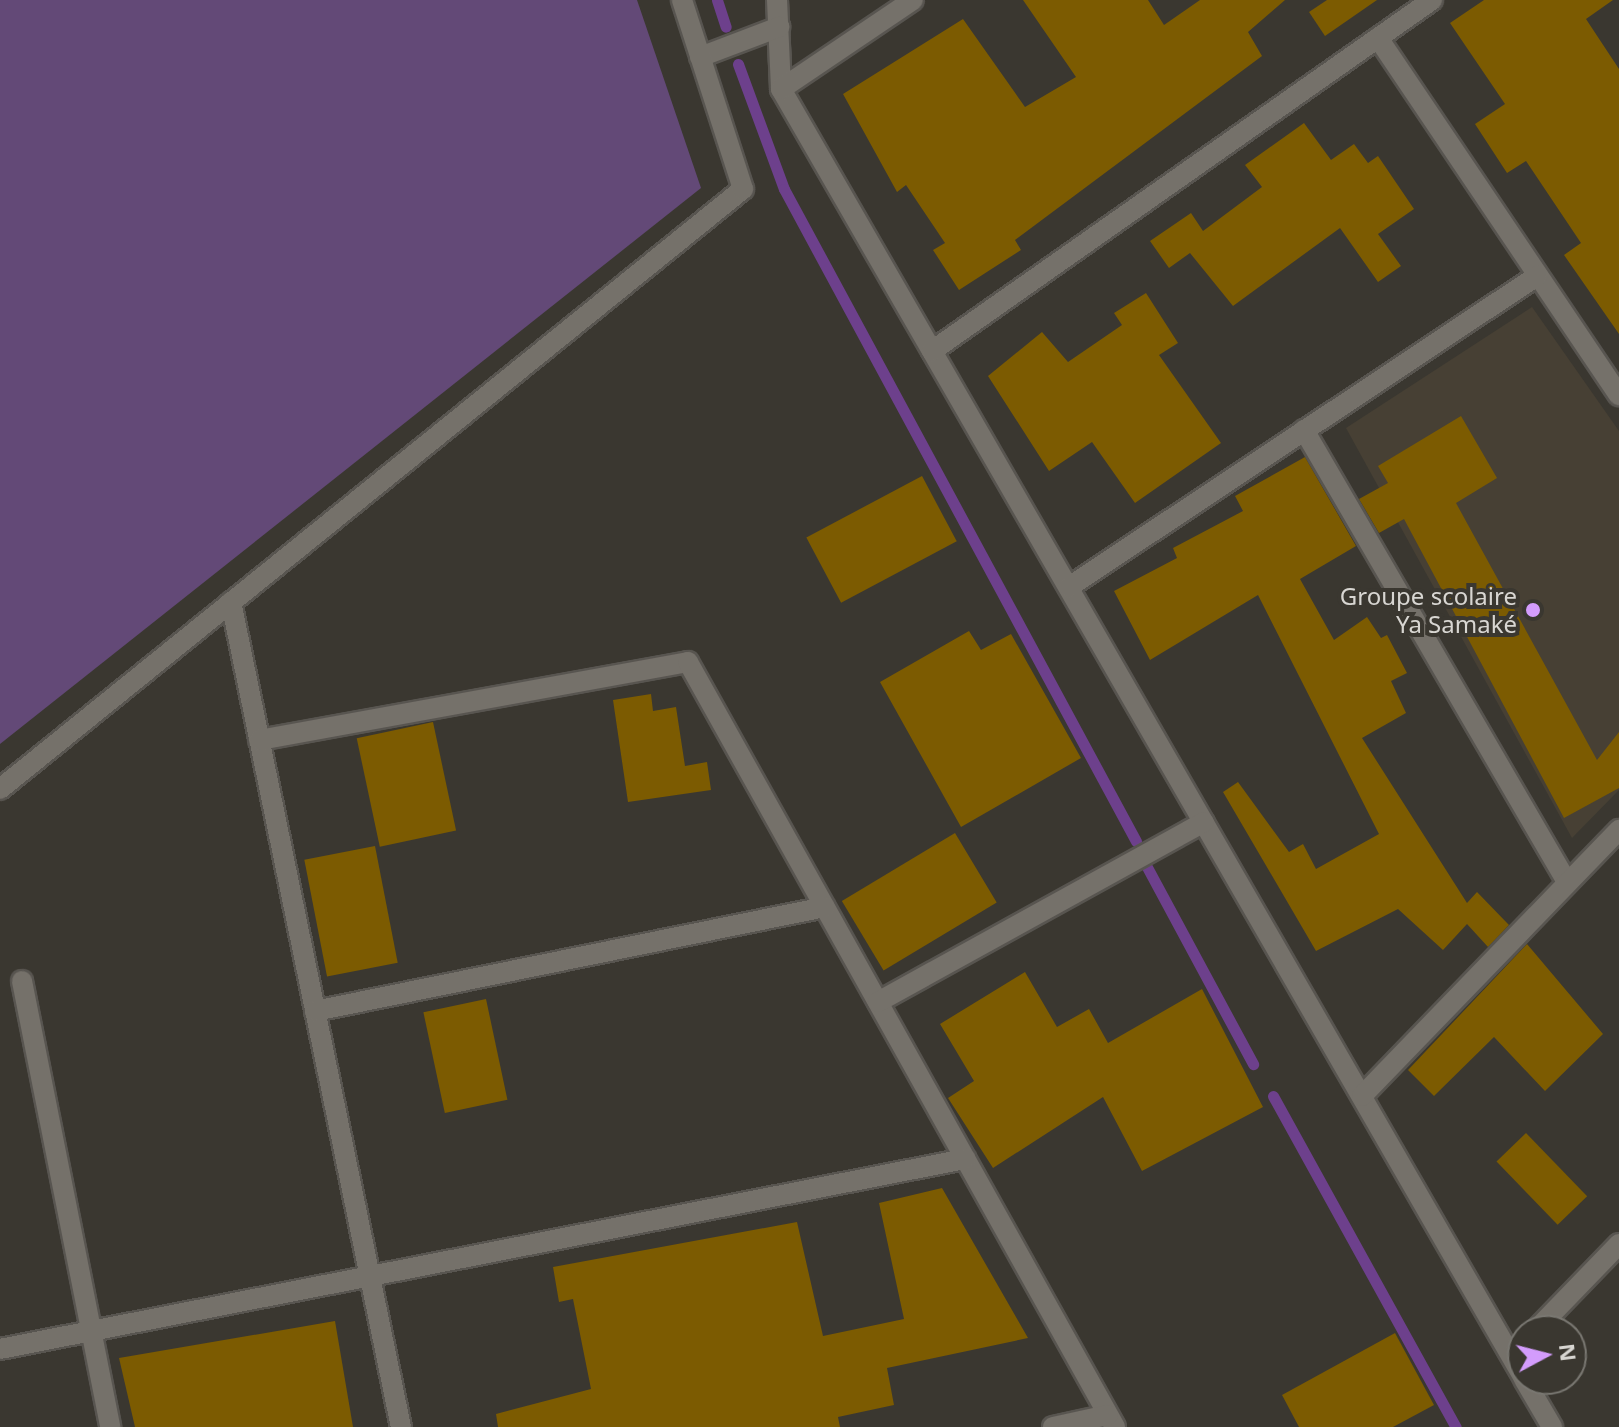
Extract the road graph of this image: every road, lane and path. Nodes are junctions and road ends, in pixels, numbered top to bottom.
1 (682, 0) edge
2 (777, 0) edge
3 (913, 0) edge
4 (1432, 0) edge
5 (779, 27) junction
6 (1378, 38) junction
7 (700, 57) junction
8 (781, 89) junction
9 (1537, 276) junction
10 (932, 351) junction
11 (1619, 395) edge
12 (1304, 430) junction
13 (1069, 587) junction
14 (231, 602) junction
15 (259, 740) junction
16 (0, 789) edge
17 (1204, 822) junction
18 (1619, 830) edge
19 (1567, 882) junction
20 (825, 907) junction
21 (22, 981) dead end
22 (878, 1002) junction
23 (315, 1011) junction
24 (1362, 1096) junction
25 (965, 1159) junction
26 (1619, 1244) edge
27 (371, 1278) junction
28 (1550, 1315) edge
29 (91, 1332) junction
30 (1507, 1333) edge
31 (0, 1349) edge
32 (1534, 1395) edge
33 (1111, 1421) edge
34 (110, 1427) edge
35 (401, 1427) edge
36 (1053, 1427) edge
37 (1552, 1427) edge

1 - 7 street
2 - 5 street
3 - 8 street
4 - 6 street
5 - 7 street
5 - 8 street
6 - 9 street
6 - 10 street
7 - 14 street
8 - 10 street
9 - 11 street
9 - 12 street
10 - 13 street
12 - 13 street
12 - 19 street
13 - 17 street
14 - 15 street
14 - 16 street
15 - 20 street
15 - 23 street
17 - 22 street
17 - 24 street
18 - 19 street
19 - 24 street
20 - 22 street
20 - 23 street
21 - 29 street
22 - 25 street
23 - 27 street
24 - 30 street
25 - 27 street
25 - 33 street
26 - 28 street
27 - 29 street
27 - 35 street
29 - 31 street
29 - 34 street
32 - 37 street
33 - 36 street

